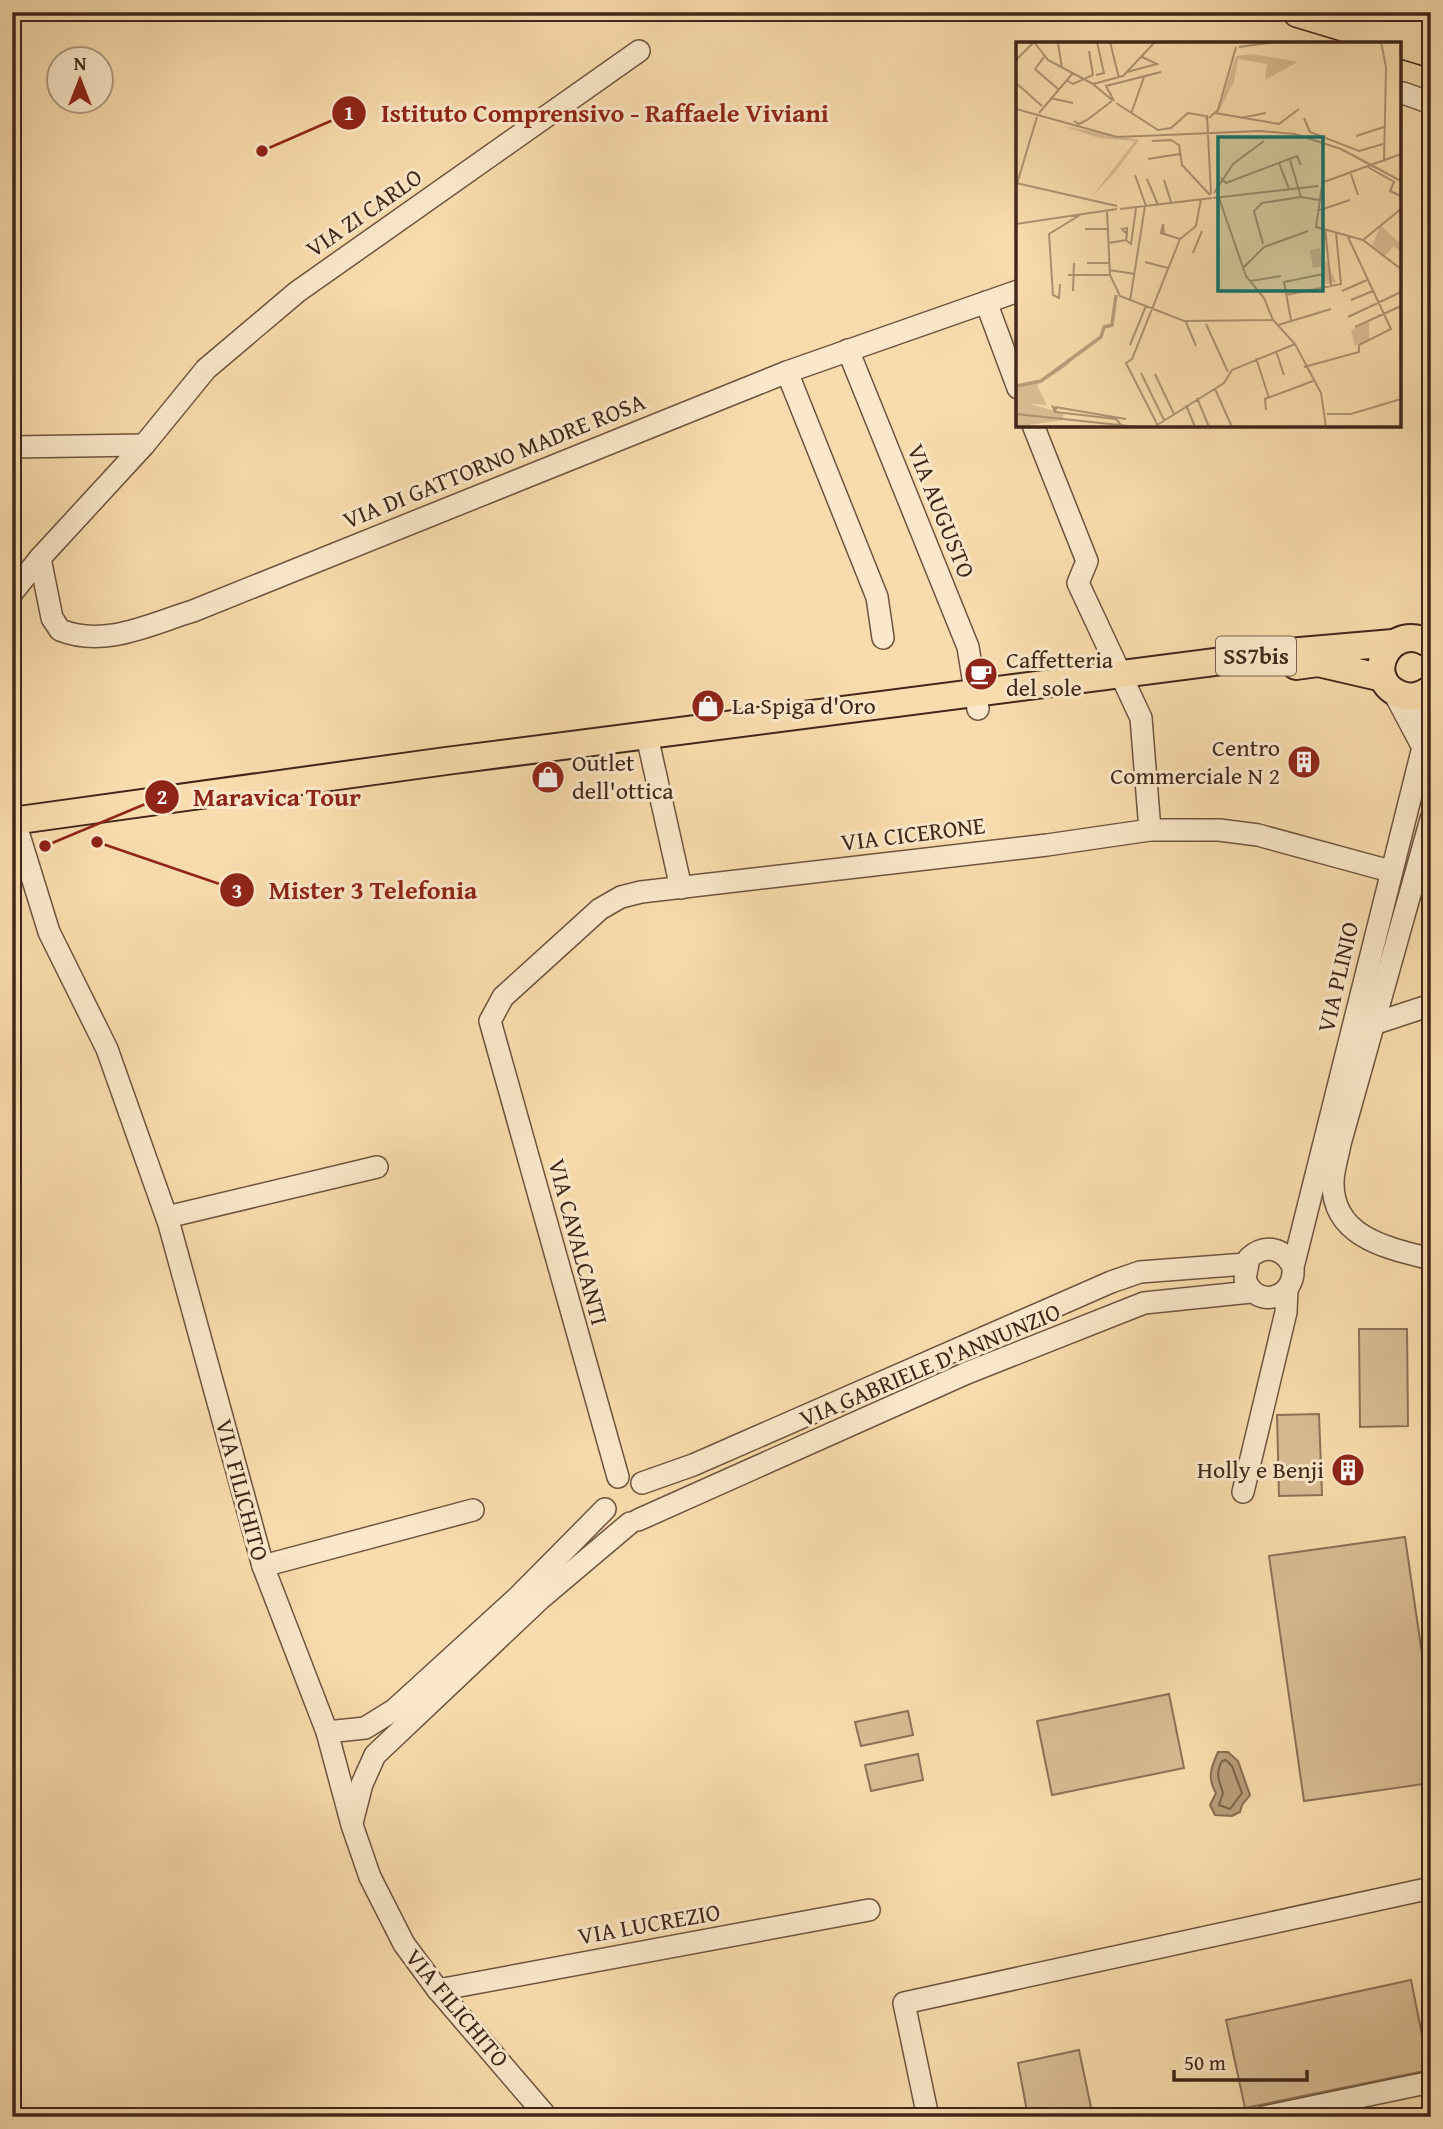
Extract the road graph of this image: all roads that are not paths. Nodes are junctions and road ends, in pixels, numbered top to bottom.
1 (1298, 12) edge
2 (1382, 12) edge
3 (1431, 27) edge
4 (1398, 42) edge
5 (1401, 43) edge
6 (639, 51) dead end
7 (1431, 52) edge
8 (1403, 93) dead end
9 (1431, 103) edge
10 (1016, 292) edge
11 (986, 302) junction
12 (848, 350) junction
13 (787, 372) junction
14 (1016, 383) edge
15 (1034, 427) edge
16 (144, 445) junction
17 (12, 447) edge
18 (40, 558) junction
19 (12, 593) edge
20 (883, 638) dead end
21 (1418, 640) edge
22 (1125, 682) junction
23 (1388, 685) junction
24 (1428, 692) edge
25 (977, 701) junction
26 (649, 745) junction
27 (1423, 747) junction
28 (1431, 819) edge
29 (15, 828) edge
30 (1150, 830) junction
31 (1390, 871) junction
32 (681, 888) junction
33 (1431, 1005) edge
34 (490, 1021) joint
35 (1373, 1024) junction
36 (377, 1167) dead end
37 (167, 1217) junction
38 (1307, 1220) junction
39 (1276, 1250) junction
40 (1431, 1259) edge
41 (1246, 1264) junction
42 (1293, 1267) junction
43 (1287, 1290) junction
44 (1251, 1292) junction
45 (618, 1477) junction
46 (642, 1483) junction
47 (1242, 1492) dead end
48 (604, 1509) junction
49 (473, 1510) dead end
50 (634, 1521) junction
51 (263, 1566) junction
52 (327, 1731) junction
53 (352, 1825) junction
54 (1431, 1888) edge
55 (869, 1910) dead end
56 (438, 1990) junction
57 (1431, 2082) edge
58 (547, 2117) edge
59 (928, 2117) edge
60 (1264, 2117) edge

1 - 4 highway
2 - 3 highway
5 - 7 highway
6 - 16 street, VIA ZI CARLO
8 - 9 street
10 - 11 street, VIA DI GATTORNO MADRE ROSA
11 - 12 street, VIA DI GATTORNO MADRE ROSA
11 - 14 street
12 - 13 street, VIA DI GATTORNO MADRE ROSA
12 - 25 street, VIA AUGUSTO
13 - 18 street, VIA DI GATTORNO MADRE ROSA
13 - 20 street
15 - 22 street
16 - 17 street
16 - 18 street, VIA ZI CARLO
18 - 19 street, VIA ZI CARLO
21 - 22 main road, SS7bis
21 - 23 main road, SS7bis
22 - 23 main road, SS7bis
22 - 25 main road, SS7bis
22 - 30 street
23 - 24 main road, SS7bis
23 - 27 street
24 - 27 street, VIA PLINIO
25 - 26 main road, SS7bis
26 - 29 main road, SS7bis
26 - 32 street
27 - 31 street, VIA PLINIO
28 - 35 street
29 - 37 street, VIA FILICHITO
30 - 31 street, VIA CICERONE
30 - 32 street, VIA CICERONE
31 - 38 street, VIA PLINIO
32 - 34 street, VIA CICERONE
33 - 35 street
34 - 45 street, VIA CAVALCANTI
35 - 40 street
36 - 37 street
37 - 51 street, VIA FILICHITO
38 - 39 street
38 - 42 street, VIA PLINIO
39 - 41 street
39 - 42 street
41 - 44 street
41 - 46 street, VIA GABRIELE D'ANNUNZIO
42 - 43 street, VIA PLINIO
43 - 44 street
43 - 47 street, VIA PLINIO
44 - 50 street, VIA GABRIELE D'ANNUNZIO
45 - 46 street
45 - 48 street
46 - 50 street
48 - 50 street
48 - 52 street
49 - 51 street
50 - 53 street, VIA GABRIELE D'ANNUNZIO
51 - 52 street, VIA FILICHITO
52 - 53 street, VIA FILICHITO
53 - 56 street, VIA FILICHITO
54 - 59 street
55 - 56 street, VIA LUCREZIO
56 - 58 street, VIA FILICHITO
57 - 60 street

